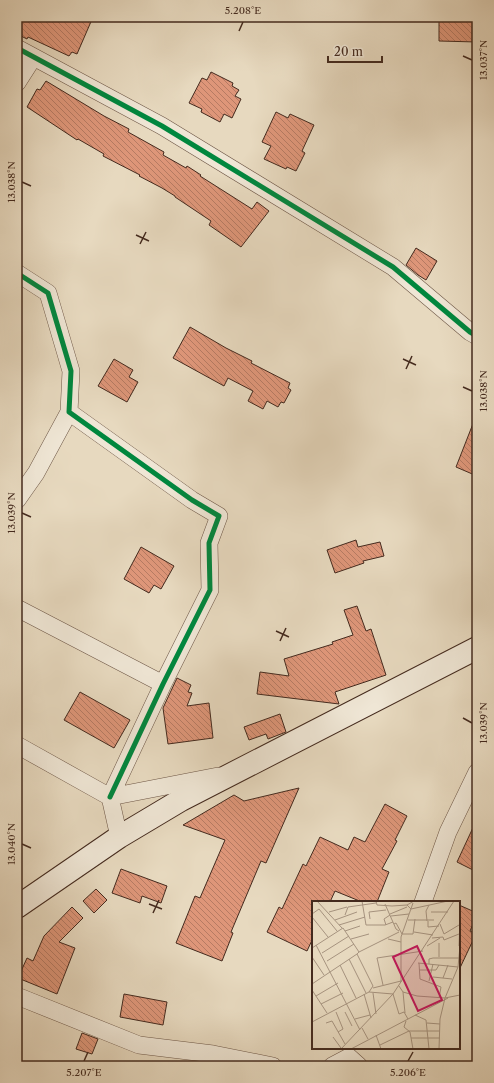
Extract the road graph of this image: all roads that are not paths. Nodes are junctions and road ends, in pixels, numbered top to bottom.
1 (17, 48) edge
2 (33, 58) junction
3 (17, 83) edge
4 (17, 273) edge
5 (477, 336) edge
6 (69, 412) junction
7 (17, 500) edge
8 (17, 608) edge
9 (477, 648) edge
10 (163, 684) junction
11 (17, 745) edge
12 (477, 772) edge
13 (233, 773) junction
14 (110, 797) junction
15 (119, 837) junction
16 (422, 901) edge
17 (17, 907) edge
18 (17, 996) edge
19 (352, 1059) edge
20 (273, 1066) edge
21 (332, 1066) edge

1 - 2 street
2 - 3 street
2 - 5 street
4 - 6 street
6 - 7 street
6 - 10 street
8 - 10 street
9 - 13 street
10 - 14 street
11 - 14 street
12 - 16 street
13 - 14 street
13 - 15 street
14 - 15 street
15 - 17 street
18 - 20 street
19 - 21 street

